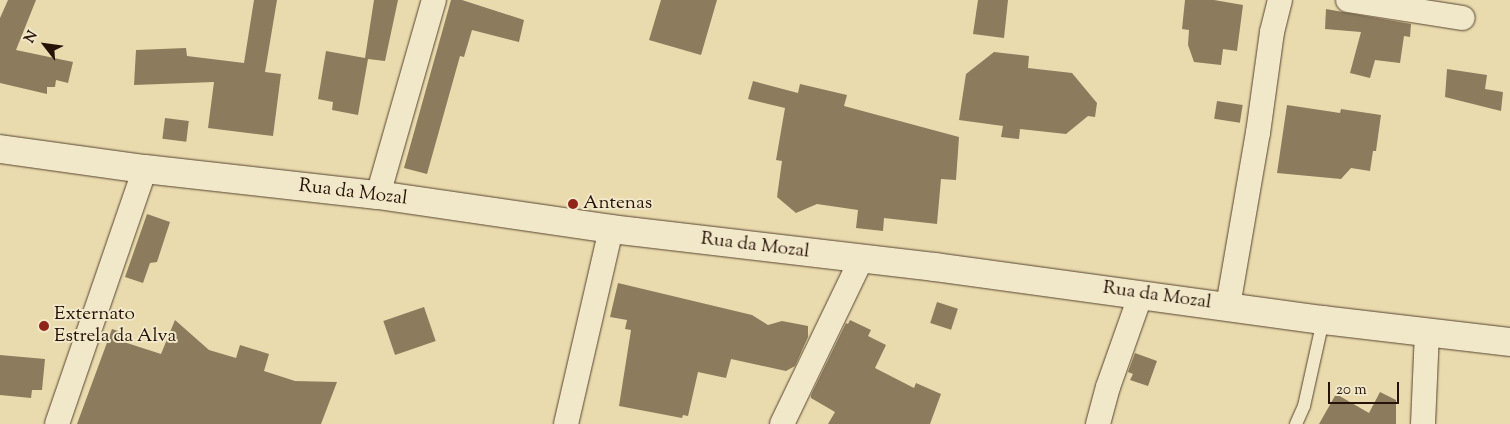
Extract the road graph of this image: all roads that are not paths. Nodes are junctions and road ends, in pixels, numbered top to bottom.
1 (434, 0) edge
2 (1279, 0) edge
3 (1348, 0) edge
4 (1463, 18) dead end
5 (0, 150) edge
6 (145, 169) junction
7 (378, 195) junction
8 (611, 229) junction
9 (862, 258) junction
10 (1141, 294) junction
11 (1228, 306) junction
12 (1323, 320) junction
13 (1427, 331) junction
14 (1510, 342) edge
15 (58, 424) edge
16 (566, 424) edge
17 (782, 424) edge
18 (1098, 424) edge
19 (1296, 424) edge
20 (1423, 424) edge

1 - 7 street
2 - 11 street
3 - 4 street
5 - 6 main road, Rua da Mozal
6 - 7 main road, Rua da Mozal
6 - 15 street
7 - 8 main road, Rua da Mozal
8 - 9 main road, Rua da Mozal
8 - 16 street
9 - 10 main road, Rua da Mozal
9 - 17 street
10 - 11 main road, Rua da Mozal
10 - 18 street
11 - 12 main road, Rua da Mozal
12 - 13 main road, Rua da Mozal
12 - 19 lane
13 - 14 main road, Rua da Mozal
13 - 20 street

